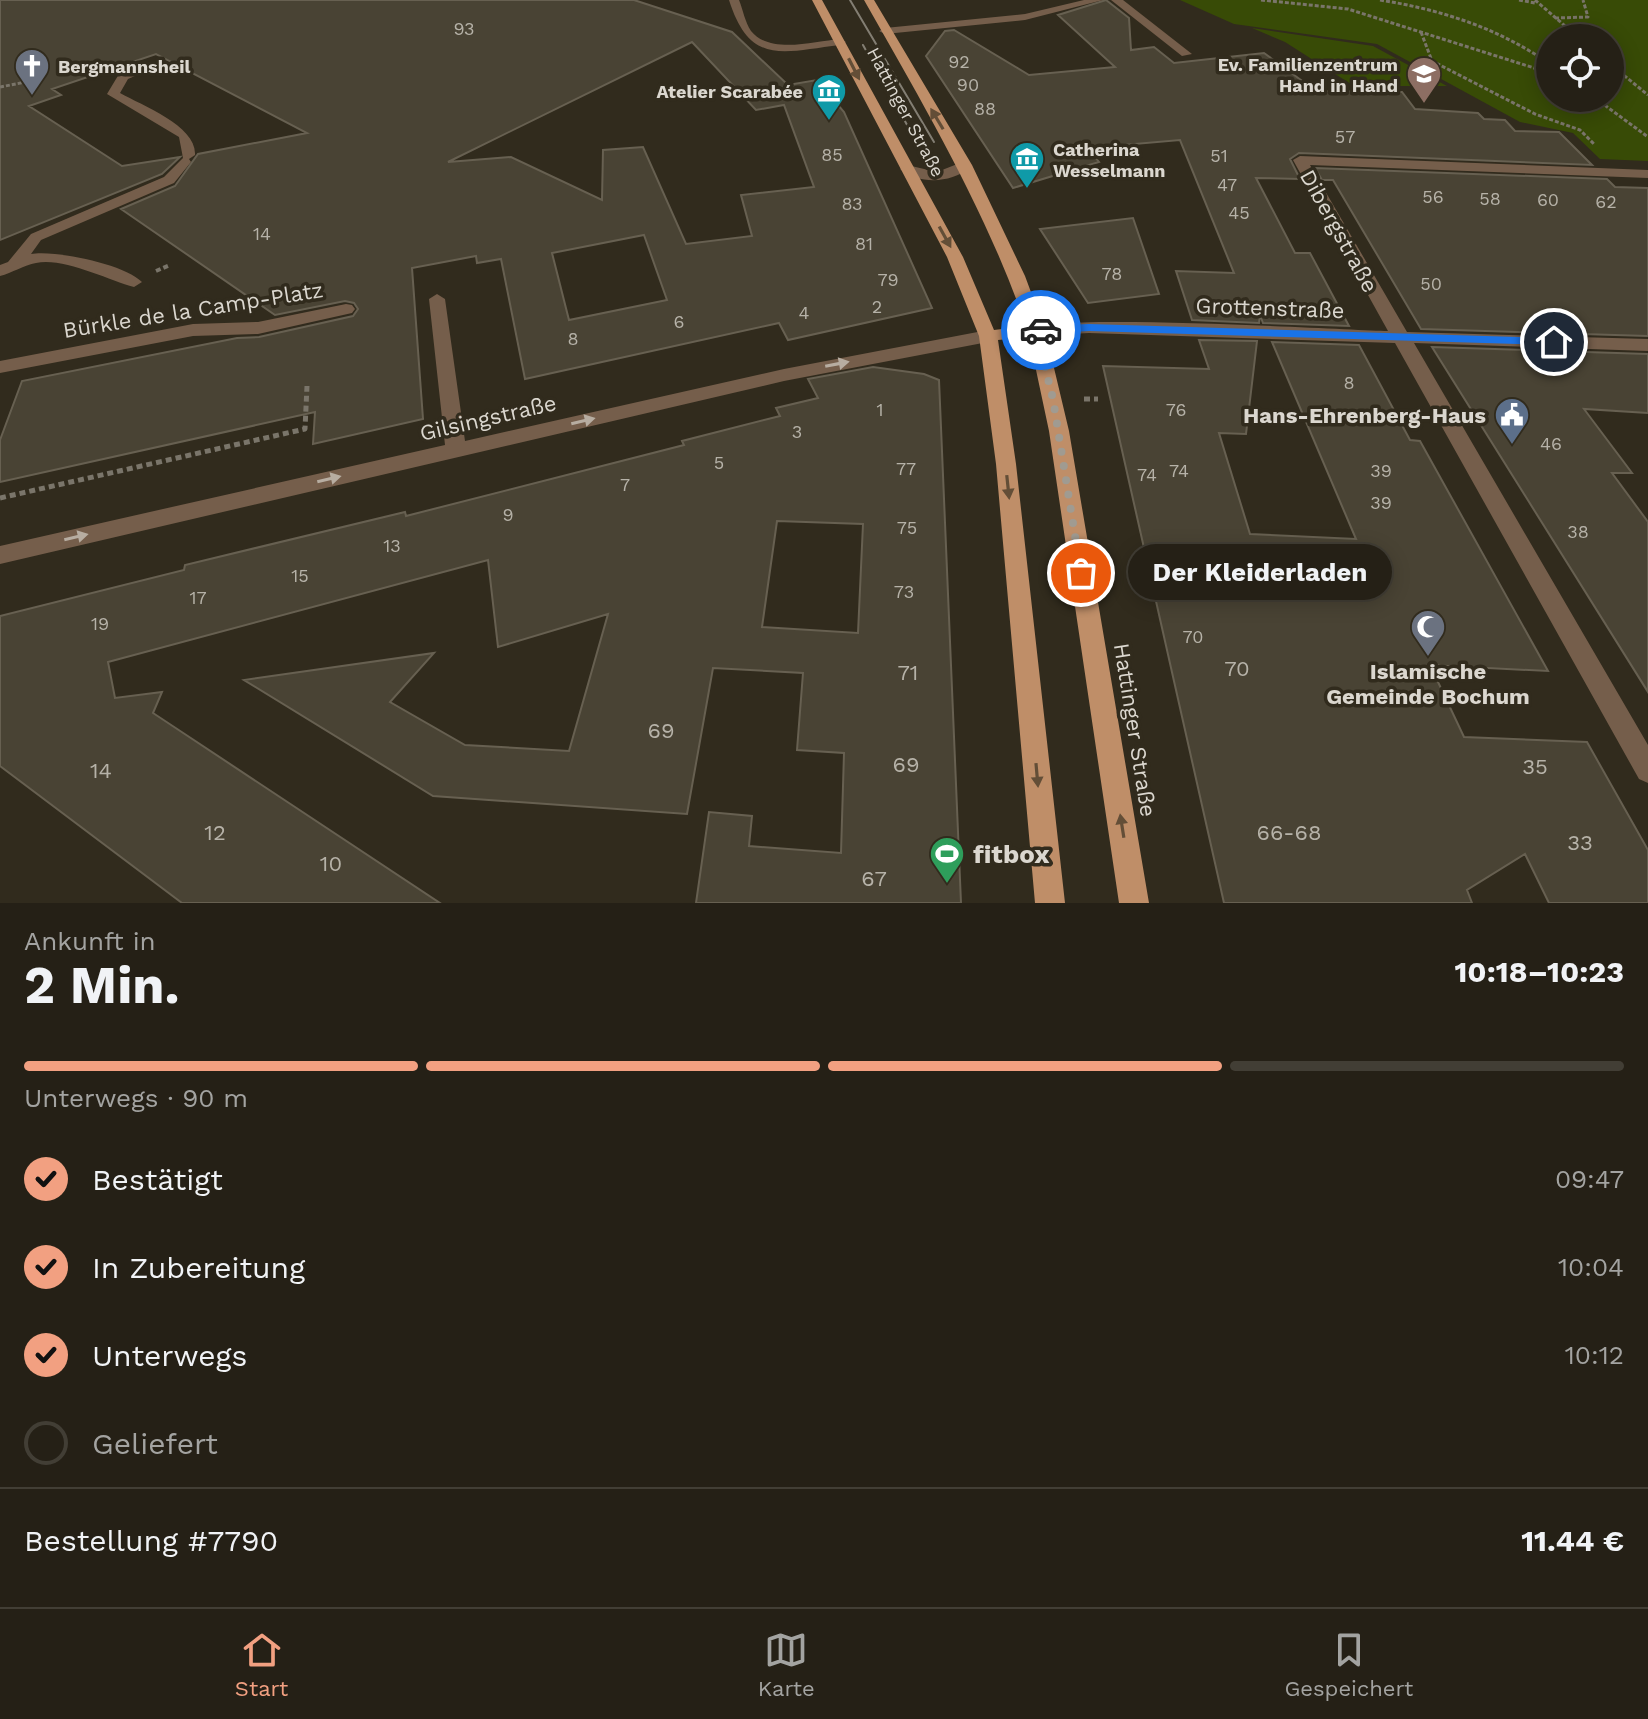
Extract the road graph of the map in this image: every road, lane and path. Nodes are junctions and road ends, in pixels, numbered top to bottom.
1 (734, 0) edge
2 (817, 0) edge
3 (869, 0) edge
4 (1098, 0) edge
5 (1116, 0) edge
6 (1261, 0) edge
7 (1380, 0) edge
8 (1519, 0) edge
9 (1583, 0) edge
10 (1536, 1) edge
11 (1555, 18) junction
12 (1562, 24) edge
13 (885, 31) junction
14 (1421, 31) junction
15 (840, 42) junction
16 (1186, 54) dead end
17 (1536, 55) edge
18 (1536, 68) edge
19 (145, 69) dead end
20 (1624, 75) edge
21 (26, 82) dead end
22 (0, 87) edge
23 (1648, 95) edge
24 (1614, 112) edge
25 (1648, 137) edge
26 (965, 165) junction
27 (907, 169) junction
28 (1623, 173) junction
29 (1648, 174) edge
30 (7, 268) edge
31 (134, 282) dead end
32 (437, 299) dead end
33 (346, 309) dead end
34 (1036, 330) junction
35 (988, 336) junction
36 (1398, 336) junction
37 (1648, 345) edge
38 (0, 367) edge
39 (307, 386) dead end
40 (456, 450) junction
41 (0, 498) edge
42 (0, 555) edge
43 (1648, 770) edge
44 (1050, 903) edge
45 (1134, 903) edge

1 - 15 street
2 - 15 main road, Hattinger Straße
3 - 13 main road, Hattinger Straße
4 - 13 street
5 - 16 street
6 - 14 path
7 - 17 path
8 - 10 path
9 - 11 path
10 - 11 path
11 - 12 path
26 -> 13 main road, Hattinger Straße
14 - 18 path
14 - 28 path
15 -> 27 main road, Hattinger Straße
19 - 30 street, Bürkle de la Camp-Platz
20 - 23 path
21 - 22 path
24 - 25 path
26 - 27 street
26 - 34 main road, Hattinger Straße
27 -> 35 main road, Hattinger Straße
28 - 29 street, Dibergstraße
28 - 36 street, Dibergstraße
30 - 31 street, Bürkle de la Camp-Platz
32 - 40 street
33 - 38 street, Bürkle de la Camp-Platz
34 - 35 main road
34 - 36 street, Grottenstraße
45 -> 34 main road, Hattinger Straße
40 -> 35 street, Gilsingstraße
35 -> 44 main road, Hattinger Straße
36 - 37 street, Grottenstraße
36 - 43 street, Dibergstraße
39 - 41 path
42 -> 40 street, Gilsingstraße

